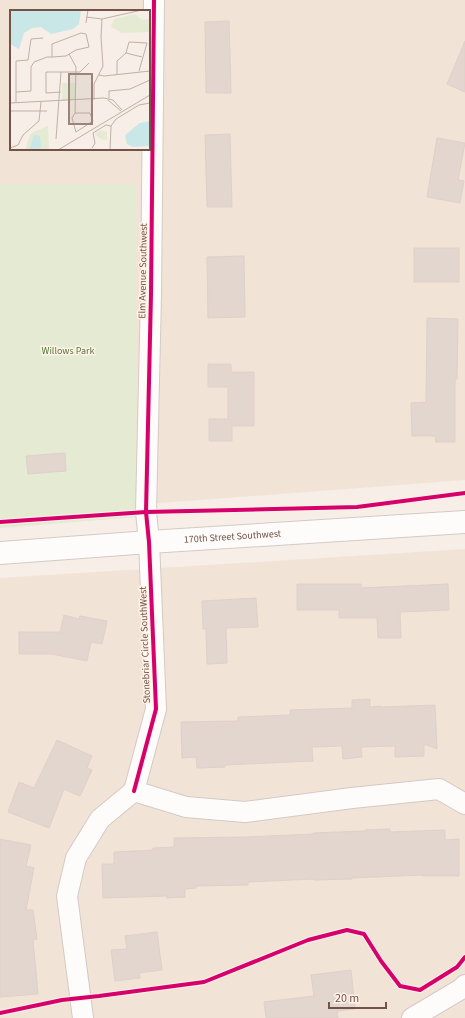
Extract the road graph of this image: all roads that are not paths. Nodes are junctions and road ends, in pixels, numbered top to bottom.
1 (154, 0) edge
2 (465, 522) edge
3 (149, 542) junction
4 (0, 553) edge
5 (134, 791) junction
6 (465, 804) edge
7 (465, 985) edge
8 (83, 1018) edge
9 (412, 1018) edge

1 - 3 street, Elm Avenue Southwest
2 - 3 street, 170th Street Southwest
3 - 4 street, 170th Street Southwest
3 - 5 street, Stonebriar Circle SouthWest
5 - 6 street
5 - 8 street
7 - 9 street

